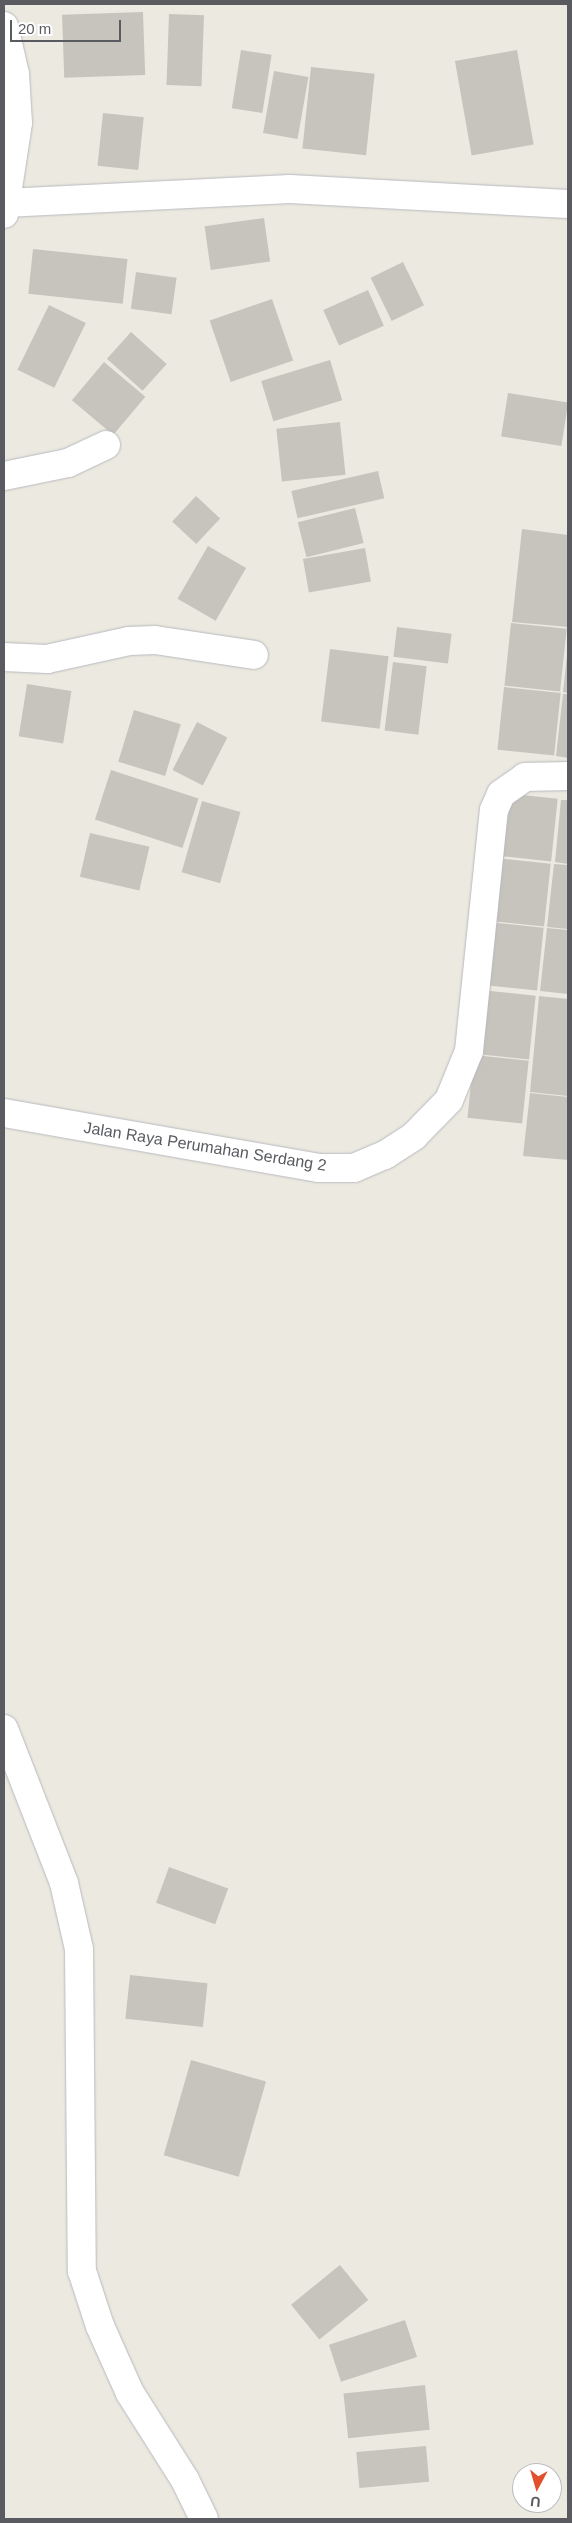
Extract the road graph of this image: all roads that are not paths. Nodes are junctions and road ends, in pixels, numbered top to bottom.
1 (4, 26) edge
2 (568, 204) edge
3 (5, 208) edge
4 (106, 445) dead end
5 (4, 476) edge
6 (254, 655) dead end
7 (4, 657) edge
8 (568, 776) edge
9 (4, 1113) edge
10 (4, 1729) edge
11 (204, 2519) edge

1 - 3 street
2 - 3 street
4 - 5 street
6 - 7 street
8 - 9 street, Jalan Raya Perumahan Serdang 2
10 - 11 street

